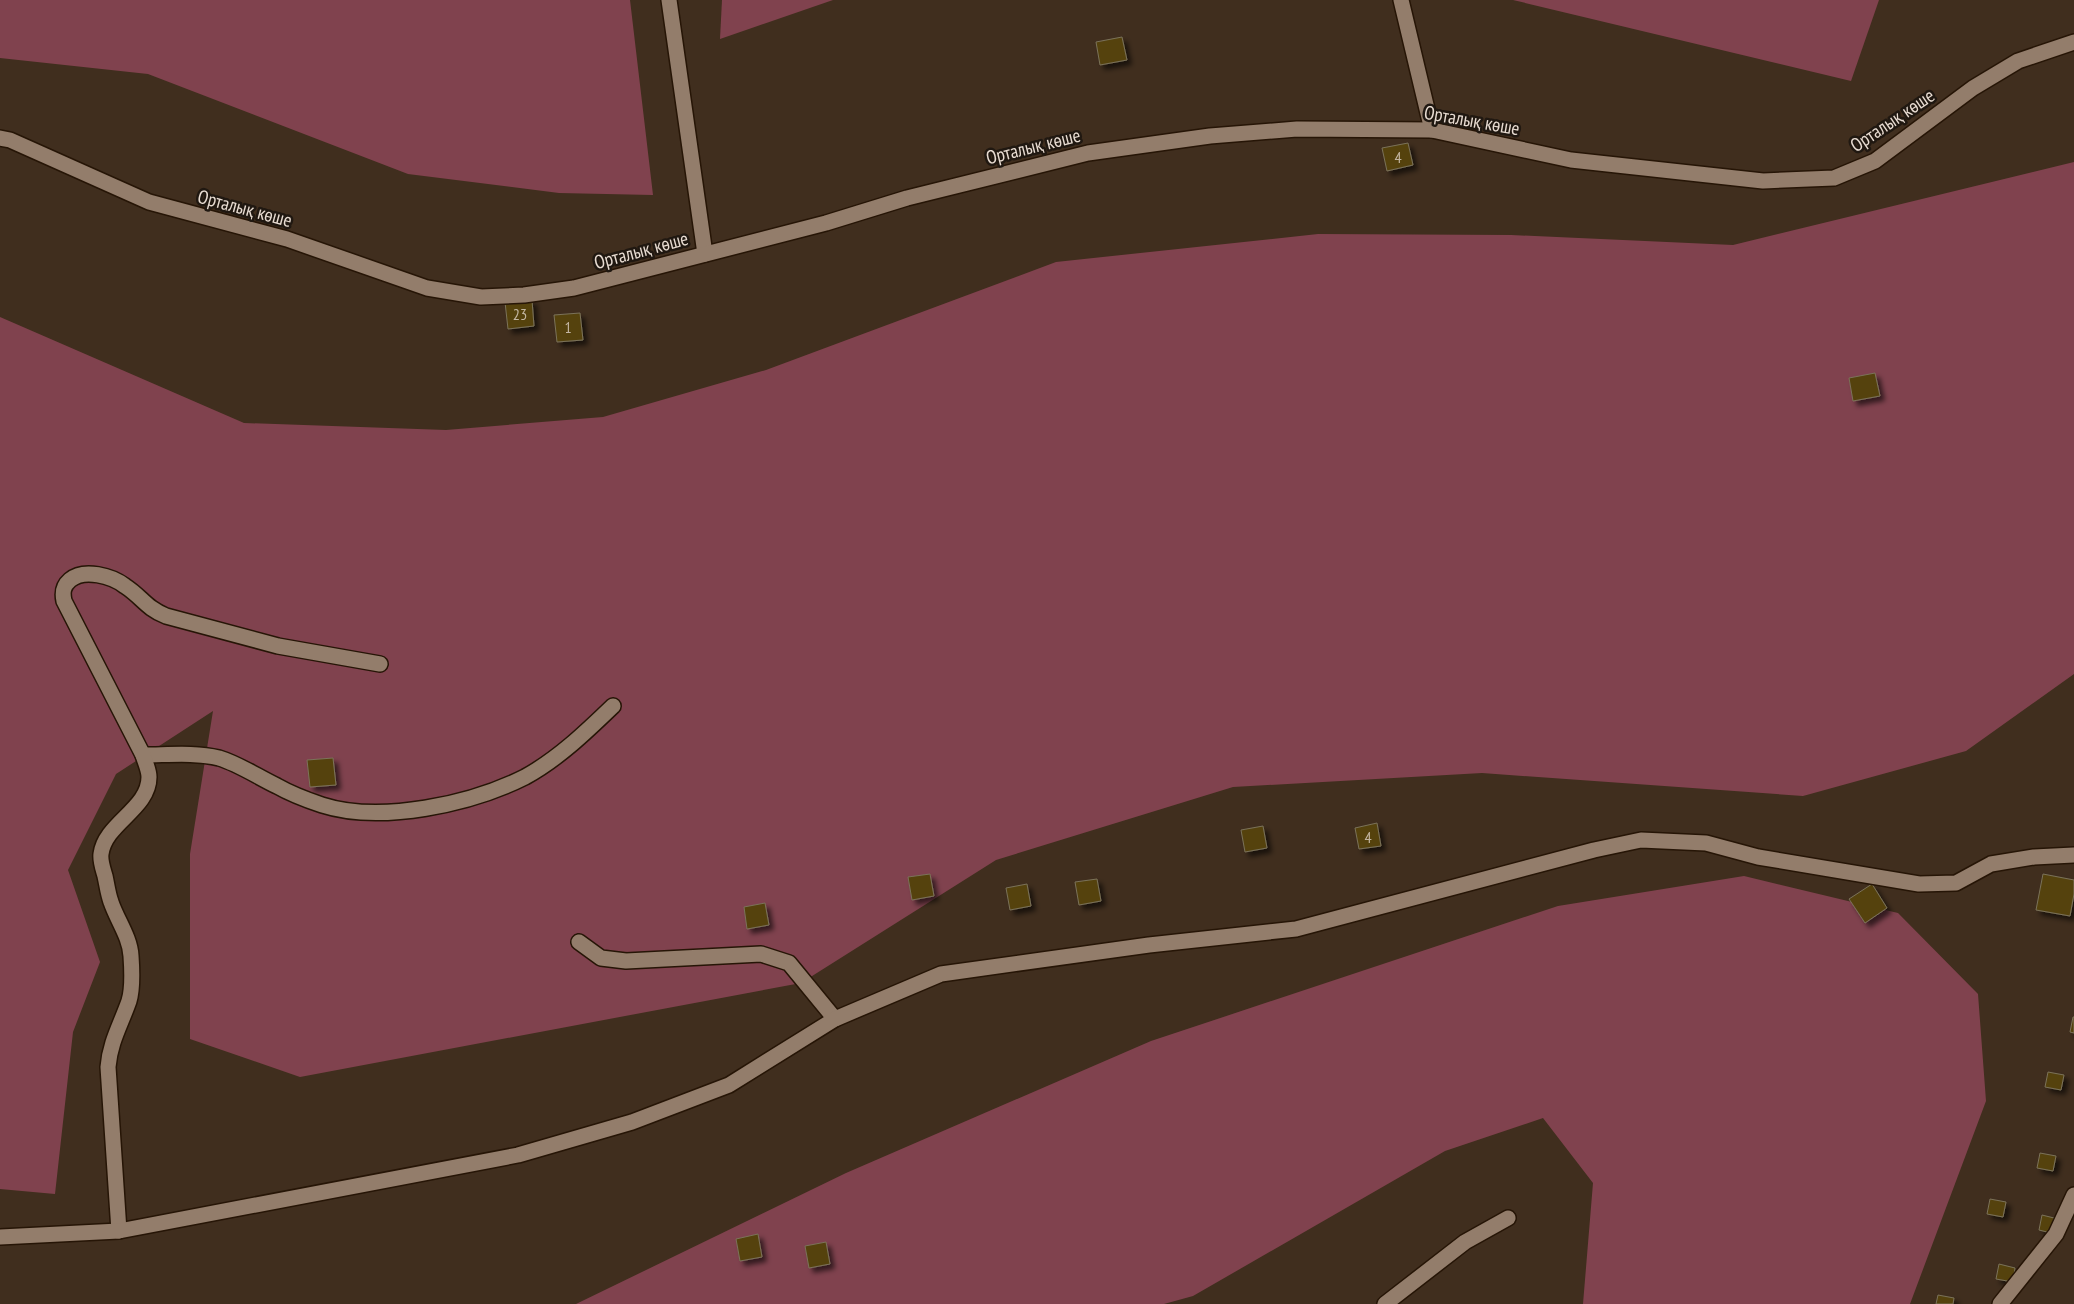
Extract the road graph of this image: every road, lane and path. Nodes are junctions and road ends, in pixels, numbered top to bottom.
1 (669, 0) edge
2 (1401, 0) edge
3 (2074, 42) edge
4 (1432, 130) junction
5 (0, 138) edge
6 (705, 254) junction
7 (380, 664) dead end
8 (613, 706) dead end
9 (143, 755) junction
10 (2074, 854) edge
11 (579, 942) dead end
12 (835, 1019) junction
13 (2074, 1195) edge
14 (1508, 1218) dead end
15 (120, 1231) junction
16 (0, 1237) edge
17 (1385, 1304) edge
18 (2000, 1304) edge

1 - 6 street
2 - 4 street
3 - 4 street, Орталық көше
4 - 6 street, Орталық көше
5 - 6 street, Орталық көше
7 - 9 street
8 - 9 street
9 - 15 street
10 - 12 street
11 - 12 street
12 - 15 street
13 - 18 street
14 - 17 street
15 - 16 street

